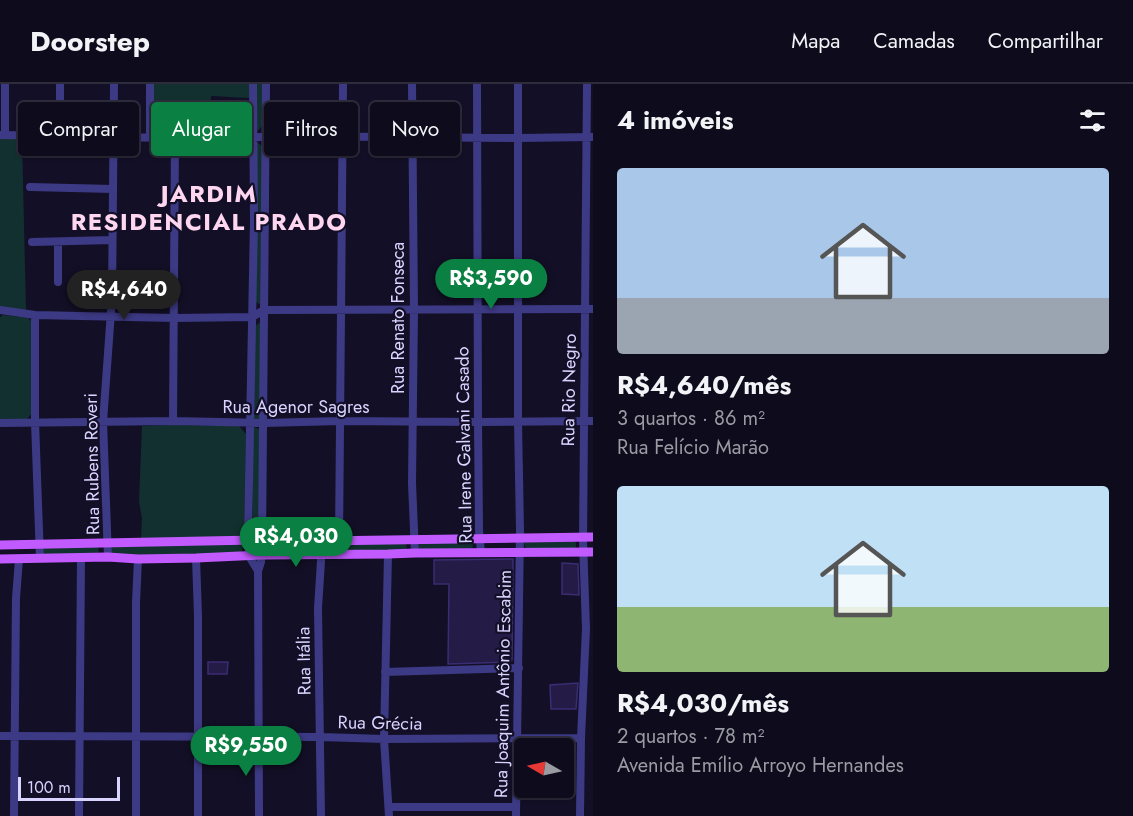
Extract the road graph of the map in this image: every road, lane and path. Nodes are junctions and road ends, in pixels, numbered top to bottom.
1 (5, 84) edge
2 (60, 84) edge
3 (114, 84) edge
4 (150, 84) edge
5 (253, 84) edge
6 (266, 84) edge
7 (344, 84) edge
8 (412, 84) edge
9 (477, 84) edge
10 (518, 84) edge
11 (587, 84) edge
12 (60, 102) edge
13 (114, 102) edge
14 (266, 102) edge
15 (343, 102) edge
16 (412, 102) edge
17 (3, 135) edge
18 (264, 136) edge
19 (139, 137) edge
20 (150, 137) joint
21 (590, 137) edge
22 (253, 138) junction
23 (460, 138) edge
24 (476, 138) junction
25 (518, 138) junction
26 (113, 156) edge
27 (175, 156) edge
28 (266, 156) edge
29 (342, 156) edge
30 (413, 156) edge
31 (30, 187) dead end
32 (113, 189) junction
33 (112, 240) junction
34 (32, 242) dead end
35 (58, 242) junction
36 (58, 282) dead end
37 (478, 309) junction
38 (519, 309) junction
39 (589, 309) edge
40 (0, 310) edge
41 (264, 310) junction
42 (342, 310) junction
43 (414, 310) junction
44 (35, 315) junction
45 (111, 316) junction
46 (252, 317) junction
47 (175, 318) junction
48 (173, 421) junction
49 (340, 421) junction
50 (584, 421) junction
51 (593, 421) edge
52 (103, 422) junction
53 (413, 422) junction
54 (478, 422) junction
55 (518, 422) junction
56 (0, 423) edge
57 (34, 423) junction
58 (250, 423) junction
59 (264, 423) junction
60 (588, 537) edge
61 (480, 538) junction
62 (520, 538) junction
63 (415, 539) junction
64 (262, 540) junction
65 (248, 541) junction
66 (320, 541) junction
67 (339, 541) junction
68 (108, 543) junction
69 (39, 544) junction
70 (2, 545) edge
71 (520, 552) junction
72 (589, 552) edge
73 (415, 553) junction
74 (481, 553) junction
75 (388, 554) junction
76 (262, 555) junction
77 (321, 555) junction
78 (249, 556) junction
79 (81, 557) junction
80 (108, 557) junction
81 (40, 558) junction
82 (196, 558) junction
83 (2, 559) edge
84 (19, 559) junction
85 (138, 559) junction
86 (258, 571) junction
87 (590, 629) edge
88 (519, 668) junction
89 (385, 672) junction
90 (80, 735) junction
91 (0, 736) edge
92 (15, 736) junction
93 (197, 736) junction
94 (135, 737) junction
95 (259, 737) junction
96 (321, 737) junction
97 (514, 738) edge
98 (517, 738) edge
99 (574, 738) edge
100 (581, 738) junction
101 (384, 739) junction
102 (389, 807) junction
103 (516, 812) edge
104 (14, 816) edge
105 (79, 816) edge
106 (136, 816) edge
107 (198, 816) edge
108 (259, 816) edge
109 (321, 816) edge
110 (388, 816) edge
111 (580, 816) edge

1 - 17 street
2 - 12 street
3 - 13 street, Rua Rubens Roveri
4 - 20 street
5 - 22 street
6 - 14 street
7 - 15 street
8 - 16 street, Rua Renato Fonseca
9 - 24 street, Rua Irene Galvani Casado
10 - 25 street, Rua Joaquim Antônio Escabim
11 - 21 street, Rua Rio Negro
18 - 22 street
19 - 20 street
21 - 25 street
21 - 39 street, Rua Rio Negro
22 - 46 street
23 - 24 street
24 - 25 street
24 - 37 street, Rua Irene Galvani Casado
25 - 38 street, Rua Joaquim Antônio Escabim
26 - 32 street, Rua Rubens Roveri
27 - 47 street
28 - 41 street
29 - 42 street
30 - 43 street, Rua Renato Fonseca
31 - 32 street
32 - 33 street, Rua Rubens Roveri
33 - 35 street
33 - 45 street, Rua Rubens Roveri
34 - 35 street
35 - 36 street
37 - 38 street
37 - 43 street
37 - 54 street, Rua Irene Galvani Casado
38 - 39 street
38 - 55 street, Rua Joaquim Antônio Escabim
39 - 50 street, Rua Rio Negro
40 - 44 street
41 - 42 street
41 - 46 street
41 - 59 street
42 - 43 street
42 - 49 street
43 - 53 street, Rua Renato Fonseca
44 - 45 street
44 - 57 street
45 - 47 street
45 - 52 street, Rua Rubens Roveri
46 - 47 street
46 - 58 street
47 - 48 street
48 - 52 street, Rua Agenor Sagres
48 - 58 street, Rua Agenor Sagres
49 - 53 street, Rua Agenor Sagres
49 - 59 street, Rua Agenor Sagres
49 - 67 street
50 - 51 street, Rua Agenor Sagres
50 - 55 street, Rua Agenor Sagres
50 - 60 street, Rua Rio Negro
52 - 57 street, Rua Agenor Sagres
52 - 68 street, Rua Rubens Roveri
53 - 54 street, Rua Agenor Sagres
53 - 63 street, Rua Renato Fonseca
54 - 55 street, Rua Agenor Sagres
54 - 61 street, Rua Irene Galvani Casado
55 - 62 street, Rua Joaquim Antônio Escabim
56 - 57 street, Rua Agenor Sagres
57 - 69 street
58 - 59 street, Rua Agenor Sagres
58 - 65 street
59 - 64 street
60 - 62 main road
60 - 72 street, Rua Rio Negro
61 - 62 main road
61 - 63 main road
61 - 74 street, Rua Irene Galvani Casado
62 - 71 street, Rua Joaquim Antônio Escabim
63 - 67 main road
63 - 73 street, Rua Renato Fonseca
64 - 65 main road
64 - 66 main road
64 - 76 street
65 - 68 main road
65 - 78 street
66 - 67 main road
66 - 77 street, Rua Itália
68 - 69 main road
68 - 80 street, Rua Rubens Roveri
69 - 70 main road
69 - 81 street
70 - 83 main road
71 - 72 main road
71 - 74 main road
71 - 88 street, Rua Joaquim Antônio Escabim
72 - 87 street, Rua Rio Negro
73 - 74 main road
73 - 75 main road
75 - 77 main road
75 - 89 street
76 - 77 main road
76 - 78 main road
76 - 86 street
77 - 96 street, Rua Itália
78 - 82 main road
78 - 86 street
79 - 80 main road
79 - 81 main road
79 - 90 street
80 - 85 main road
81 - 84 main road
82 - 85 main road
82 - 93 street
83 - 84 main road
84 - 92 street
85 - 94 street
86 - 95 street
87 - 100 street, Rua Rio Negro
88 - 89 street
88 - 98 street, Rua Joaquim Antônio Escabim
89 - 101 street
90 - 92 street, Rua Grécia
90 - 94 street, Rua Grécia
90 - 105 street
91 - 92 street, Rua Grécia
92 - 104 street
93 - 94 street, Rua Grécia
93 - 95 street, Rua Grécia
93 - 107 street
94 - 106 street
95 - 96 street, Rua Grécia
95 - 108 street
96 - 101 street, Rua Grécia
96 - 109 street, Rua Itália
97 - 101 street, Rua Grécia
99 - 100 street, Rua Grécia
100 - 111 street, Rua Rio Negro
101 - 102 street
102 - 103 street
102 - 110 street

